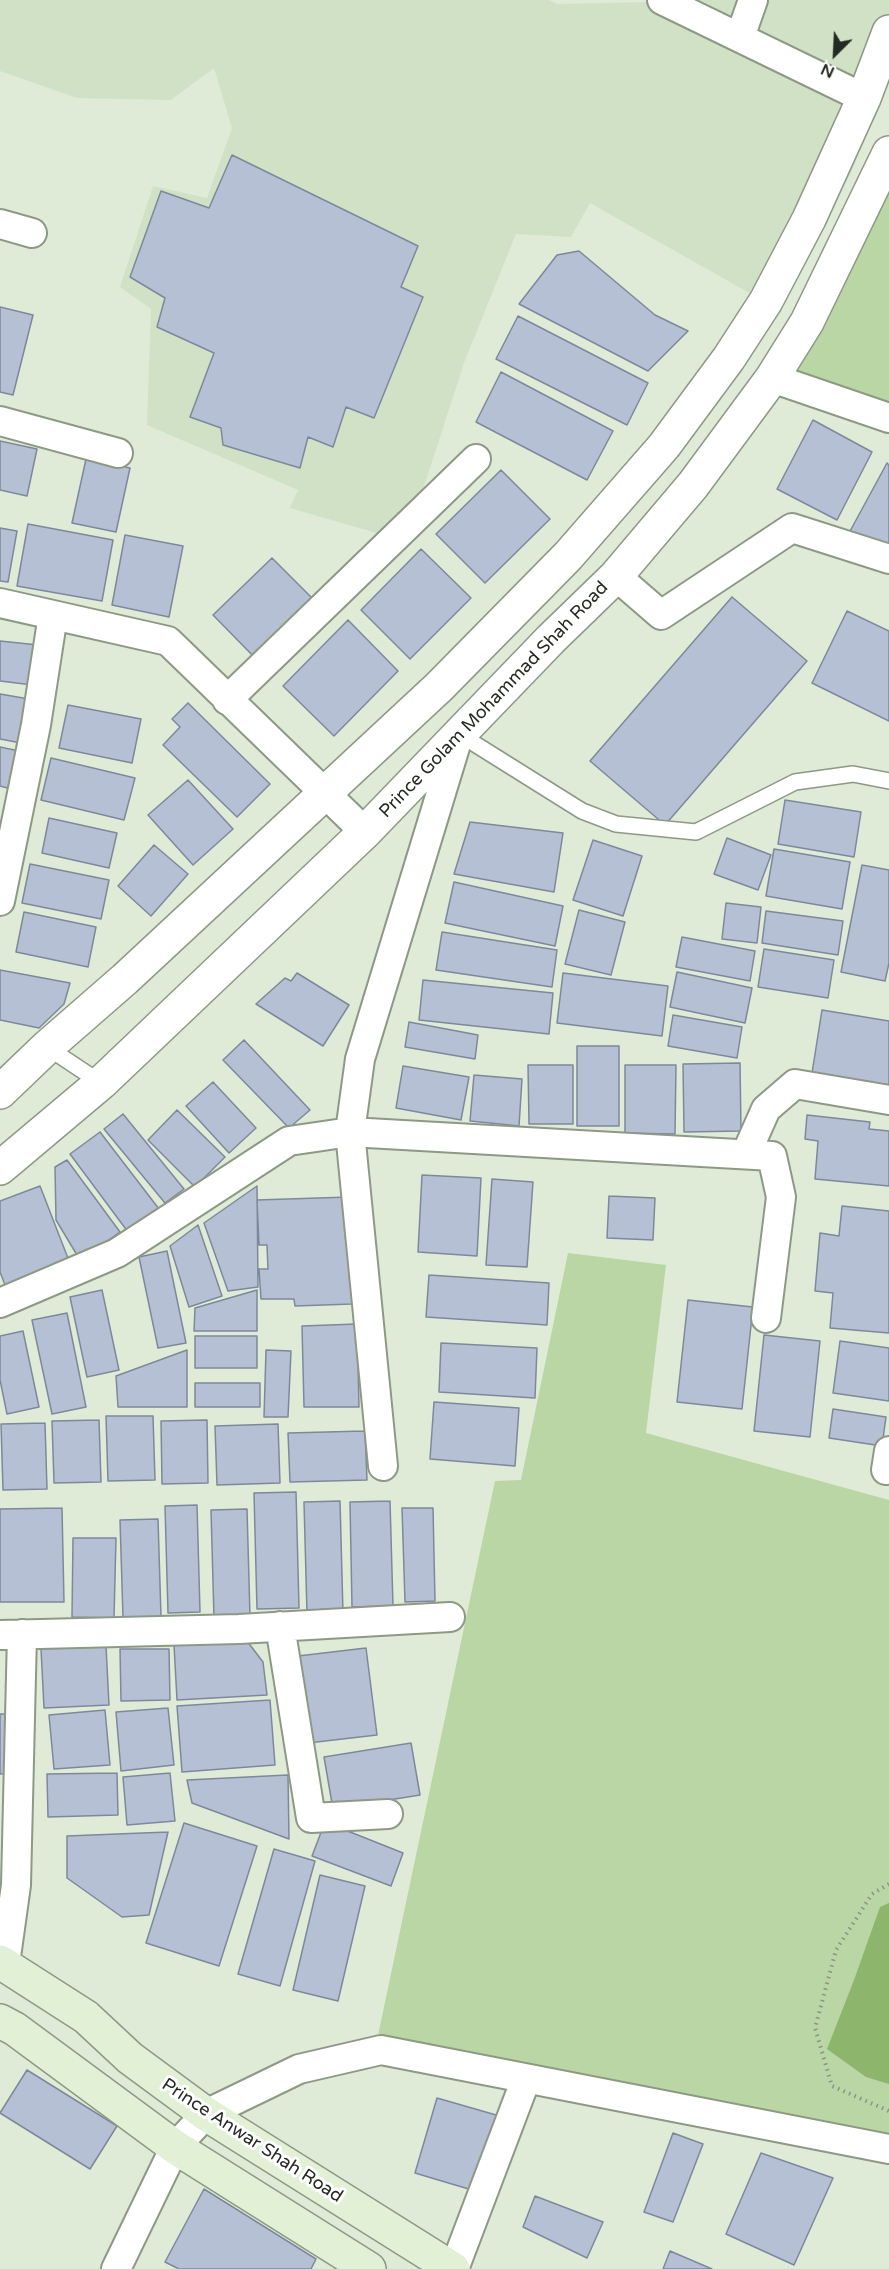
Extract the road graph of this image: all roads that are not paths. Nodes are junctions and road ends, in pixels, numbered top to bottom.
1 (662, 0) edge
2 (753, 0) edge
3 (889, 32) edge
4 (740, 37) junction
5 (864, 98) junction
6 (889, 153) edge
7 (0, 224) edge
8 (32, 233) dead end
9 (772, 378) junction
10 (889, 418) edge
11 (0, 421) edge
12 (118, 453) dead end
13 (476, 459) dead end
14 (889, 559) edge
15 (616, 576) junction
16 (0, 603) edge
17 (53, 615) junction
18 (227, 700) junction
19 (459, 734) junction
20 (889, 780) edge
21 (325, 792) junction
22 (365, 832) junction
23 (0, 901) edge
24 (47, 1047) junction
25 (101, 1083) junction
26 (0, 1092) edge
27 (889, 1100) edge
28 (350, 1132) junction
29 (746, 1154) junction
30 (0, 1168) edge
31 (0, 1303) edge
32 (766, 1318) dead end
33 (383, 1466) dead end
34 (450, 1617) dead end
35 (280, 1626) junction
36 (11, 1635) edge
37 (388, 1814) dead end
38 (3, 1963) edge
39 (0, 2021) edge
40 (526, 2079) junction
41 (206, 2114) junction
42 (175, 2147) junction
43 (889, 2149) edge
44 (116, 2269) edge
45 (369, 2269) edge
46 (454, 2269) edge

1 - 4 street
2 - 4 street
3 - 5 street
4 - 5 street
5 - 21 street
6 - 9 street, Prince Golam Mohammad Shah Road
7 - 8 street
9 - 10 street
9 - 15 street, Prince Golam Mohammad Shah Road
11 - 12 street
13 - 18 street
14 - 15 street
15 - 19 street, Prince Golam Mohammad Shah Road
16 - 17 street
17 - 18 street
17 - 23 street
18 - 21 street
19 - 20 lane
19 - 22 street, Prince Golam Mohammad Shah Road
19 - 28 street
21 - 22 street
21 - 24 street
22 - 25 street, Prince Golam Mohammad Shah Road
24 - 25 lane
24 - 26 street
25 - 30 street, Prince Golam Mohammad Shah Road
27 - 29 street
28 - 29 street
28 - 31 street
28 - 33 street
29 - 32 street
34 - 35 street
35 - 36 street
35 - 37 street
36 - 38 street
38 - 41 main road, Prince Anwar Shah Road
39 - 42 main road
40 - 41 street
40 - 43 street
40 - 46 street
41 - 42 street
41 - 46 main road, Prince Anwar Shah Road
42 - 44 street
42 - 45 main road

